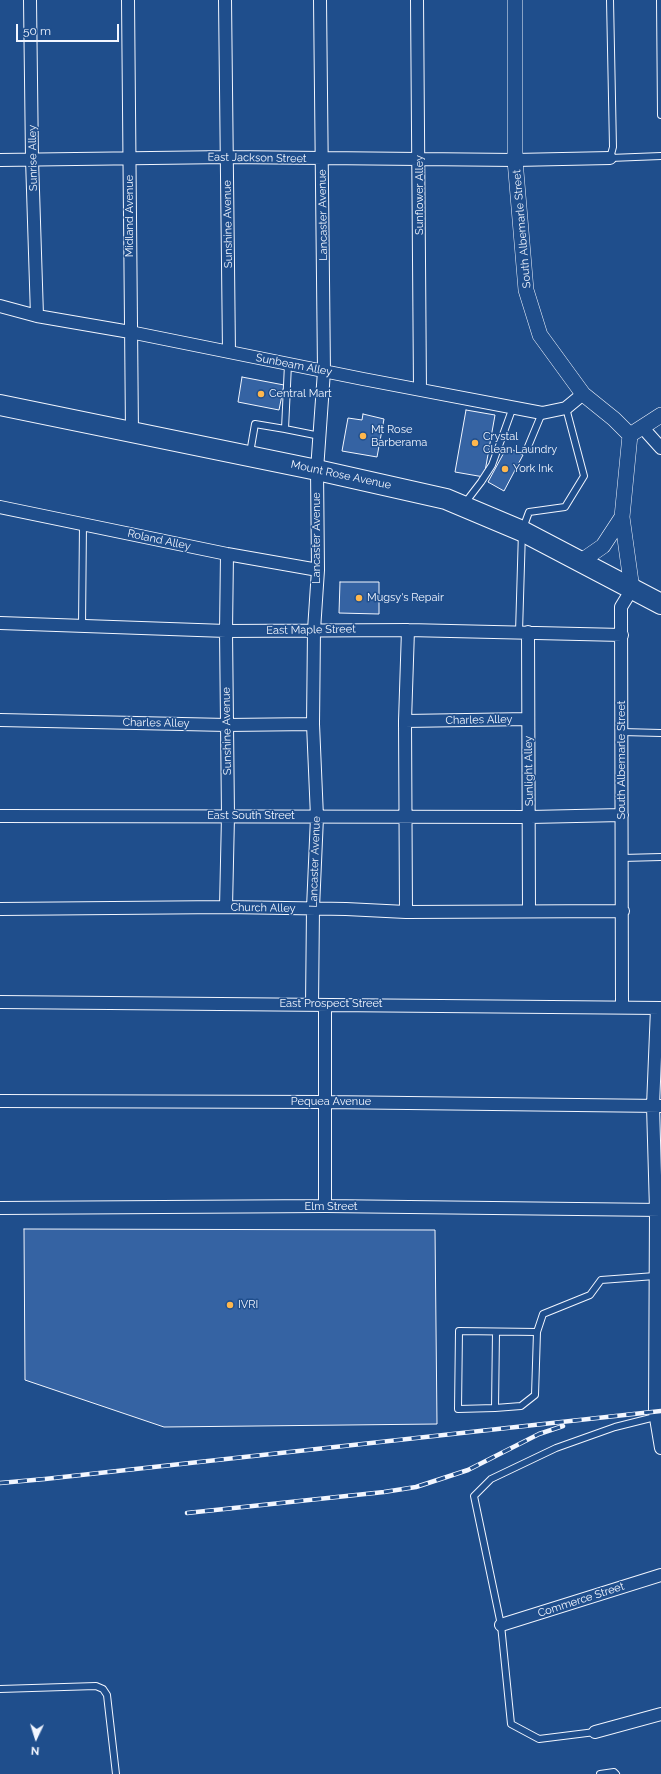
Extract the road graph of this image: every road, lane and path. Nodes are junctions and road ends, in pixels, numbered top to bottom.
1 (30, 0) edge
2 (128, 0) edge
3 (225, 0) edge
4 (320, 0) edge
5 (417, 0) edge
6 (515, 0) edge
7 (610, 0) edge
8 (660, 0) edge
9 (661, 115) edge
10 (661, 156) edge
11 (227, 157) junction
12 (130, 158) junction
13 (610, 158) junction
14 (32, 159) junction
15 (322, 159) junction
16 (419, 159) junction
17 (0, 160) edge
18 (515, 160) junction
19 (0, 306) edge
20 (37, 316) junction
21 (130, 332) junction
22 (229, 352) junction
23 (288, 364) junction
24 (324, 371) junction
25 (420, 389) junction
26 (583, 394) junction
27 (0, 405) edge
28 (514, 407) junction
29 (566, 408) junction
30 (542, 413) junction
31 (661, 415) edge
32 (285, 430) junction
33 (636, 431) junction
34 (132, 432) junction
35 (320, 436) junction
36 (661, 448) edge
37 (527, 449) dead end
38 (249, 456) junction
39 (317, 470) junction
40 (463, 506) junction
41 (0, 507) edge
42 (622, 517) junction
43 (83, 524) junction
44 (522, 531) junction
45 (227, 554) junction
46 (580, 562) junction
47 (318, 570) junction
48 (632, 590) junction
49 (661, 604) edge
50 (0, 623) edge
51 (82, 626) junction
52 (314, 630) junction
53 (408, 630) junction
54 (226, 631) junction
55 (524, 632) junction
56 (622, 635) junction
57 (528, 719) junction
58 (0, 720) edge
59 (405, 721) junction
60 (313, 724) junction
61 (227, 725) junction
62 (622, 732) junction
63 (661, 733) edge
64 (0, 816) edge
65 (228, 816) junction
66 (622, 816) junction
67 (317, 817) junction
68 (406, 817) junction
69 (530, 817) junction
70 (661, 857) edge
71 (622, 858) junction
72 (226, 907) junction
73 (313, 908) junction
74 (0, 909) edge
75 (529, 911) junction
76 (623, 911) junction
77 (406, 912) junction
78 (0, 1002) edge
79 (312, 1005) junction
80 (325, 1005) junction
81 (622, 1007) junction
82 (659, 1008) edge
83 (0, 1101) edge
84 (324, 1102) junction
85 (657, 1106) edge
86 (325, 1206) junction
87 (0, 1208) edge
88 (658, 1210) edge
89 (655, 1276) junction
90 (496, 1332) junction
91 (537, 1332) junction
92 (495, 1408) junction
93 (655, 1417) junction
94 (661, 1448) edge
95 (661, 1575) edge
96 (501, 1625) junction
97 (0, 1689) edge
98 (661, 1714) edge
99 (595, 1732) joint
100 (116, 1774) edge
101 (600, 1774) edge
102 (616, 1774) edge

1 - 14 street, Sunrise Alley
2 - 12 street, Midland Avenue
3 - 11 street, Sunshine Avenue
4 - 15 street, Lancaster Avenue
5 - 16 street, Sunflower Alley
6 - 18 street, South Albemarle Street
7 - 13 lane
8 - 9 lane
10 - 13 lane
11 - 12 street, East Jackson Street
11 - 15 street, East Jackson Street
11 - 22 street, Sunshine Avenue
12 - 14 street, East Jackson Street
12 - 21 street, Midland Avenue
13 - 18 street, East Jackson Street
14 - 17 street, East Jackson Street
14 - 20 street, Sunrise Alley
15 - 16 street, East Jackson Street
15 - 24 street, Lancaster Avenue
16 - 18 street, East Jackson Street
16 - 25 street, Sunflower Alley
18 - 26 street, South Albemarle Street
19 - 20 street, Sunbeam Alley
20 - 21 street, Sunbeam Alley
21 - 22 street, Sunbeam Alley
21 - 34 street, Midland Avenue
22 - 23 street, Sunbeam Alley
23 - 24 street, Sunbeam Alley
23 - 32 lane
24 - 25 street, Sunbeam Alley
24 - 35 street, Lancaster Avenue
25 - 28 street, Sunbeam Alley
26 - 29 street, Sunbeam Alley
26 - 33 street, South Albemarle Street
27 - 34 main road, Mount Rose Avenue
28 - 30 street, Sunbeam Alley
28 - 40 lane
29 - 30 street, Sunbeam Alley
29 - 44 lane
30 - 37 lane
31 - 33 street
32 - 35 lane
32 - 38 lane
33 - 36 street
33 - 42 street
34 - 38 main road, Mount Rose Avenue
35 - 39 street, Lancaster Avenue
38 - 39 main road, Mount Rose Avenue
39 - 40 main road, Mount Rose Avenue
39 - 47 street, Lancaster Avenue
40 - 44 main road, Mount Rose Avenue
41 - 43 street, Roland Alley
42 - 46 street
42 - 48 street
43 - 45 street, Roland Alley
43 - 51 lane
44 - 46 main road, Mount Rose Avenue
44 - 55 lane
45 - 47 street, Roland Alley
45 - 54 street, Sunshine Avenue
46 - 48 main road, Mount Rose Avenue
47 - 52 street, Lancaster Avenue
48 - 49 main road, Mount Rose Avenue
48 - 56 street, South Albemarle Street
50 - 51 street, East Maple Street
51 - 54 street, East Maple Street
52 - 53 street, East Maple Street
52 - 54 street, East Maple Street
52 - 60 street, Lancaster Avenue
53 - 55 street, East Maple Street
53 - 59 street
54 - 61 street, Sunshine Avenue
55 - 56 street, East Maple Street
55 - 57 street, Sunlight Alley
56 - 62 street, South Albemarle Street
57 - 59 street, Charles Alley
57 - 69 street, Sunlight Alley
58 - 61 street, Charles Alley
59 - 68 street
60 - 61 street, Charles Alley
60 - 67 street, Lancaster Avenue
61 - 65 street, Sunshine Avenue
62 - 63 lane
62 - 66 street, South Albemarle Street
64 - 65 street, East South Street
65 - 67 street, East South Street
65 - 72 street, Sunshine Avenue
66 - 69 street, East South Street
66 - 71 street, South Albemarle Street
67 - 68 street, East South Street
67 - 73 street, Lancaster Avenue
68 - 69 street, East South Street
68 - 77 street
69 - 75 street, Sunlight Alley
70 - 71 lane
71 - 76 street, South Albemarle Street
72 - 73 street, Church Alley
72 - 74 street, Church Alley
73 - 77 street, Church Alley
73 - 79 street, Lancaster Avenue
75 - 76 street, Church Alley
75 - 77 street, Church Alley
76 - 81 street, South Albemarle Street
78 - 79 street, East Prospect Street
79 - 80 street, East Prospect Street
80 - 81 street, East Prospect Street
80 - 84 street
81 - 82 street, East Prospect Street
82 - 85 street
83 - 84 street, Pequea Avenue
84 - 85 street, Pequea Avenue
84 - 86 street
85 - 88 street
86 - 87 street, Elm Street
86 - 88 street, Elm Street
88 - 89 street
89 - 91 lane
89 - 93 street
90 - 91 lane
90 - 92 lane
90 - 92 lane
91 - 92 lane
93 - 94 street
93 - 96 lane
95 - 96 street, Commerce Street
96 - 99 lane
97 - 100 lane
98 - 99 street
101 - 102 lane

